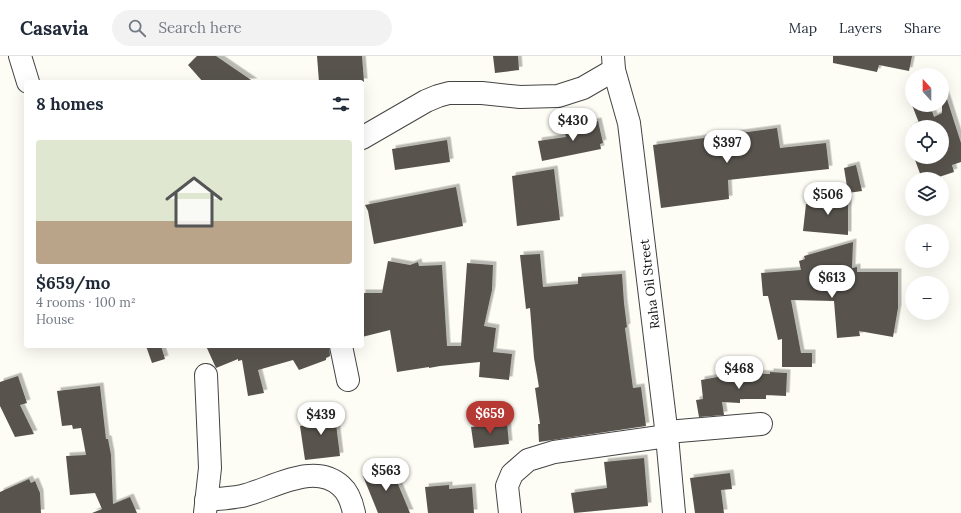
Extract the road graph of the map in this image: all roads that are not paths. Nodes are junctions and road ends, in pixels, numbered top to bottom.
1 (20, 56) edge
2 (614, 63) edge
3 (27, 80) edge
4 (364, 137) edge
5 (341, 348) edge
6 (206, 375) dead end
7 (348, 380) dead end
8 (761, 424) dead end
9 (667, 434) junction
10 (205, 507) edge
11 (354, 513) edge
12 (510, 513) edge
13 (674, 513) edge

1 - 3 street
2 - 4 street
2 - 9 street, Raha Oil Street
5 - 7 street
6 - 10 street
8 - 9 street
9 - 12 street
9 - 13 street, Raha Oil Street
10 - 11 street

